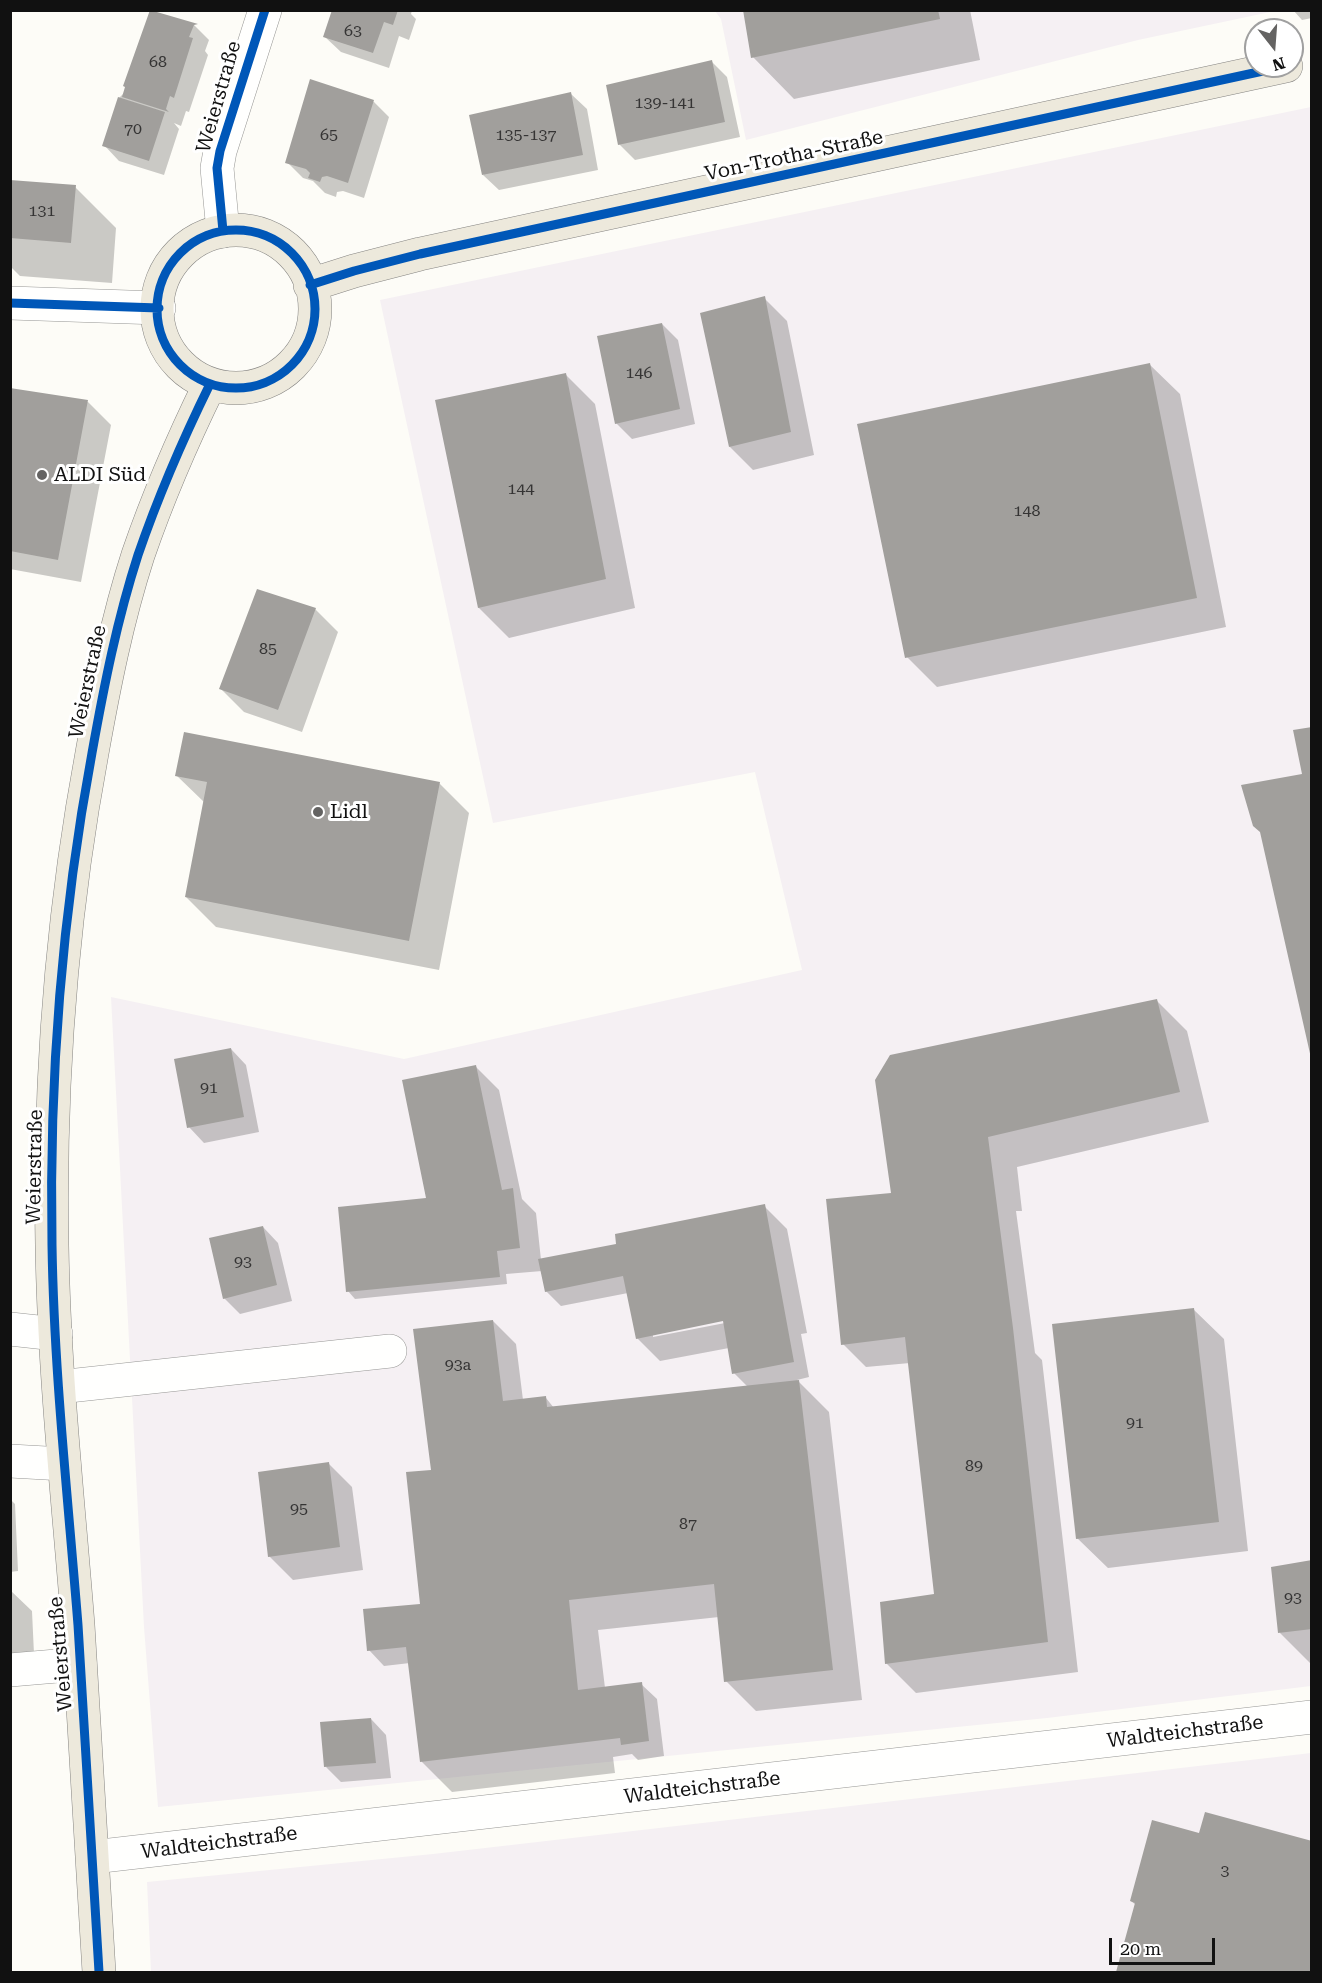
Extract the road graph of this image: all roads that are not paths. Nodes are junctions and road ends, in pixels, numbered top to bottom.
1 (265, 10) edge
2 (1244, 75) edge
3 (223, 231) junction
4 (310, 285) junction
5 (10, 303) edge
6 (159, 308) junction
7 (210, 384) junction
8 (10, 1329) edge
9 (56, 1334) junction
10 (390, 1351) dead end
11 (59, 1387) junction
12 (10, 1461) edge
13 (64, 1464) junction
14 (80, 1664) junction
15 (10, 1670) edge
16 (1311, 1718) edge
17 (93, 1857) junction
18 (99, 1972) edge

1 - 3 street, Weierstraße
2 - 4 main road, Von-Trotha-Straße
3 - 4 main road
3 - 6 main road
4 - 7 main road
5 - 6 street
6 - 7 main road
7 - 9 main road, Weierstraße
8 - 9 street
9 - 11 main road, Weierstraße
10 - 11 street
11 - 13 main road, Weierstraße
12 - 13 street
13 - 14 main road, Weierstraße
14 - 15 street
14 - 17 main road, Weierstraße
16 - 17 street, Waldteichstraße
17 - 18 main road, Weierstraße

